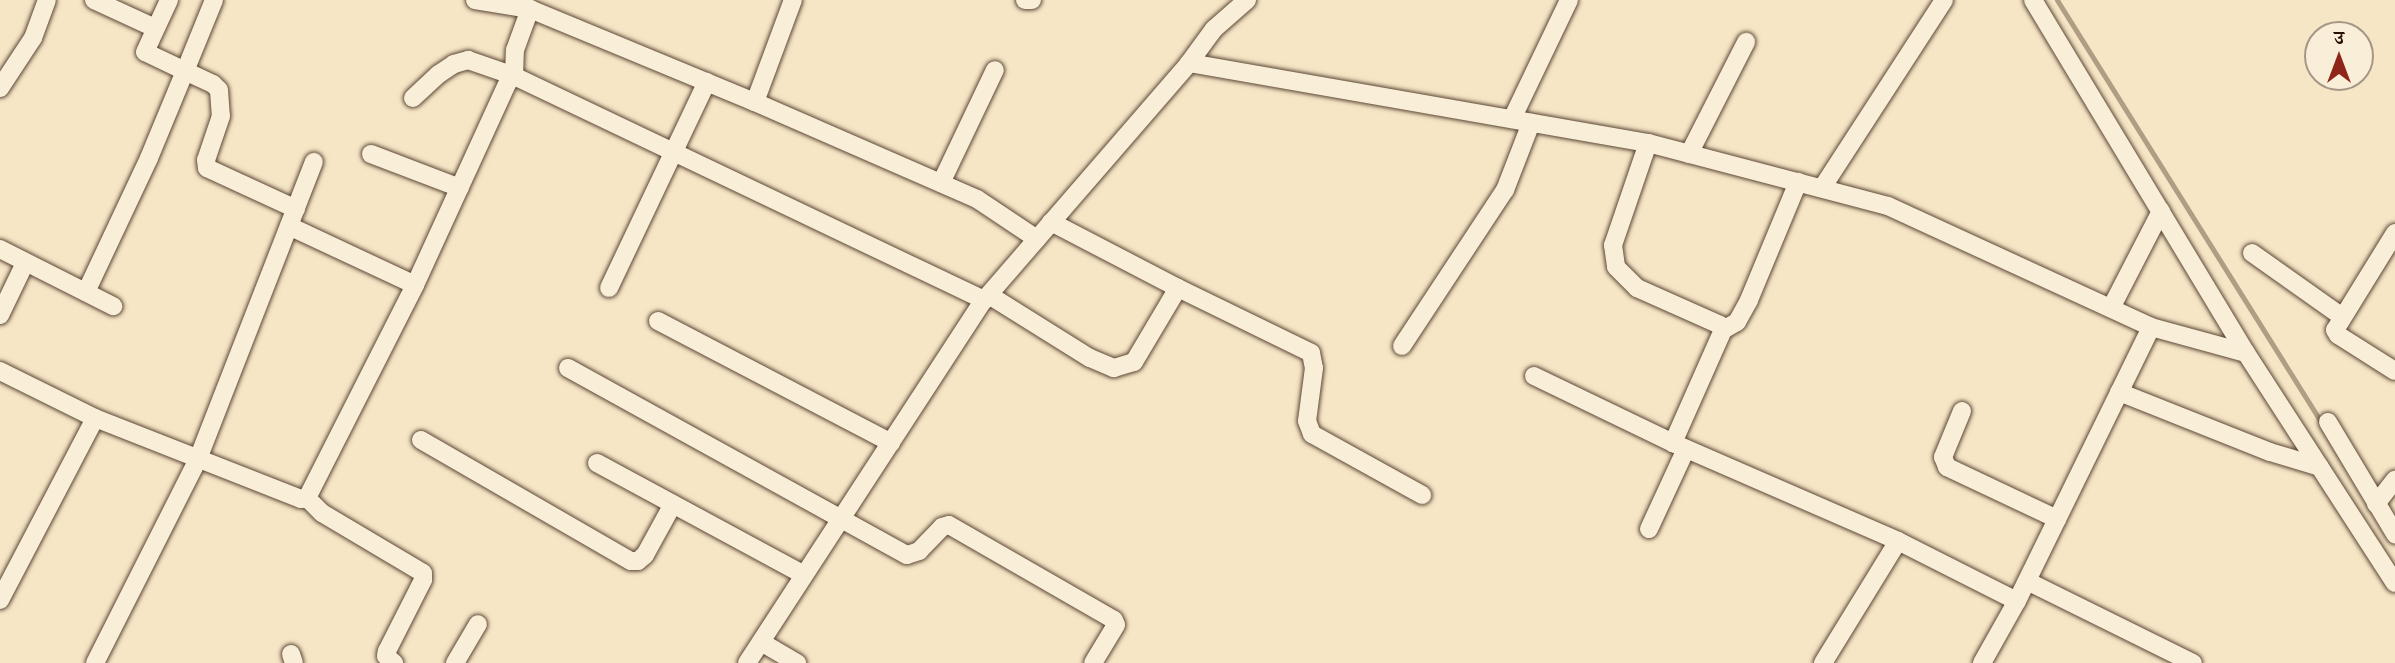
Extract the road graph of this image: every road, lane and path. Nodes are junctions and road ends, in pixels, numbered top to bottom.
1 (47, 0) edge
2 (94, 0) edge
3 (169, 0) edge
4 (214, 0) edge
5 (475, 0) edge
6 (793, 0) edge
7 (1026, 0) edge
8 (1032, 0) edge
9 (1247, 0) edge
10 (1569, 0) edge
11 (1944, 0) edge
12 (2033, 0) edge
13 (530, 9) junction
14 (155, 28) junction
15 (1746, 42) dead end
16 (1189, 63) junction
17 (185, 71) junction
18 (995, 71) dead end
19 (514, 76) junction
20 (707, 82) junction
21 (0, 88) edge
22 (413, 98) dead end
23 (755, 102) junction
24 (1512, 120) junction
25 (1531, 122) junction
26 (1648, 143) junction
27 (672, 150) junction
28 (371, 154) dead end
29 (1689, 154) junction
30 (314, 162) dead end
31 (1798, 182) junction
32 (941, 183) junction
33 (460, 188) junction
34 (1822, 188) junction
35 (2161, 211) junction
36 (292, 217) junction
37 (1051, 222) junction
38 (2395, 233) edge
39 (1037, 239) junction
40 (0, 250) edge
41 (2252, 253) dead end
42 (25, 263) junction
43 (415, 285) junction
44 (609, 288) dead end
45 (1178, 288) junction
46 (86, 292) junction
47 (986, 297) junction
48 (113, 306) dead end
49 (2111, 308) junction
50 (0, 315) edge
51 (2341, 316) junction
52 (658, 321) dead end
53 (2151, 327) junction
54 (1723, 330) junction
55 (1402, 346) dead end
56 (2246, 353) junction
57 (568, 368) dead end
58 (0, 371) edge
59 (2395, 372) edge
60 (1534, 376) dead end
61 (2119, 392) junction
62 (1962, 411) dead end
63 (95, 418) junction
64 (2328, 422) dead end
65 (421, 440) dead end
66 (891, 443) junction
67 (1679, 446) junction
68 (198, 459) junction
69 (597, 463) dead end
70 (2320, 467) junction
71 (2395, 480) edge
72 (1422, 495) dead end
73 (307, 498) junction
74 (2376, 503) junction
75 (673, 504) junction
76 (842, 517) junction
77 (2057, 519) junction
78 (1649, 529) dead end
79 (2395, 534) edge
80 (1898, 541) junction
81 (804, 575) junction
82 (2027, 581) junction
83 (2395, 583) edge
84 (0, 600) edge
85 (2017, 601) junction
86 (478, 624) dead end
87 (761, 642) junction
88 (95, 663) edge
89 (394, 663) edge
90 (456, 663) edge
91 (747, 663) edge
92 (797, 663) edge
93 (1093, 663) edge
94 (1823, 663) edge
95 (1982, 663) edge
96 (2193, 663) edge

1 - 21 street
2 - 14 street
3 - 14 street
4 - 17 street
5 - 13 street
6 - 23 street
7 - 8 street
9 - 16 street
10 - 24 street
11 - 34 street
12 - 35 street
13 - 19 street
13 - 20 street
14 - 17 street
15 - 29 street
16 - 24 street
16 - 37 street
17 - 36 street
17 - 46 street
18 - 32 street
19 - 22 street
19 - 27 street
19 - 33 street
20 - 23 street
20 - 27 street
23 - 32 street
24 - 25 street
25 - 26 street
25 - 55 street
26 - 29 street
26 - 54 street
27 - 44 street
27 - 47 street
28 - 33 street
29 - 31 street
30 - 36 street
31 - 34 street
31 - 54 street
32 - 39 street
33 - 43 street
34 - 49 street
35 - 49 street
35 - 56 street
36 - 43 street
36 - 68 street
37 - 39 street
37 - 45 street
38 - 51 street
39 - 47 street
40 - 42 street
41 - 51 street
42 - 46 street
42 - 50 street
43 - 73 street
45 - 47 street
45 - 72 street
46 - 48 street
47 - 66 street
49 - 53 street
51 - 59 street
52 - 66 street
53 - 56 street
53 - 61 street
54 - 67 street
56 - 70 street
57 - 76 street
58 - 63 street
60 - 67 street
61 - 70 street
61 - 77 street
62 - 77 street
63 - 68 street
63 - 84 street
64 - 74 street
65 - 75 street
66 - 76 street
67 - 78 street
67 - 80 street
68 - 73 street
68 - 88 street
69 - 75 street
70 - 83 street
71 - 74 street
73 - 89 street
74 - 79 street
75 - 81 street
76 - 81 street
76 - 93 street
77 - 82 street
80 - 85 street
80 - 94 street
81 - 87 street
82 - 85 street
82 - 96 street
85 - 95 street
86 - 90 street
87 - 91 street
87 - 92 street

